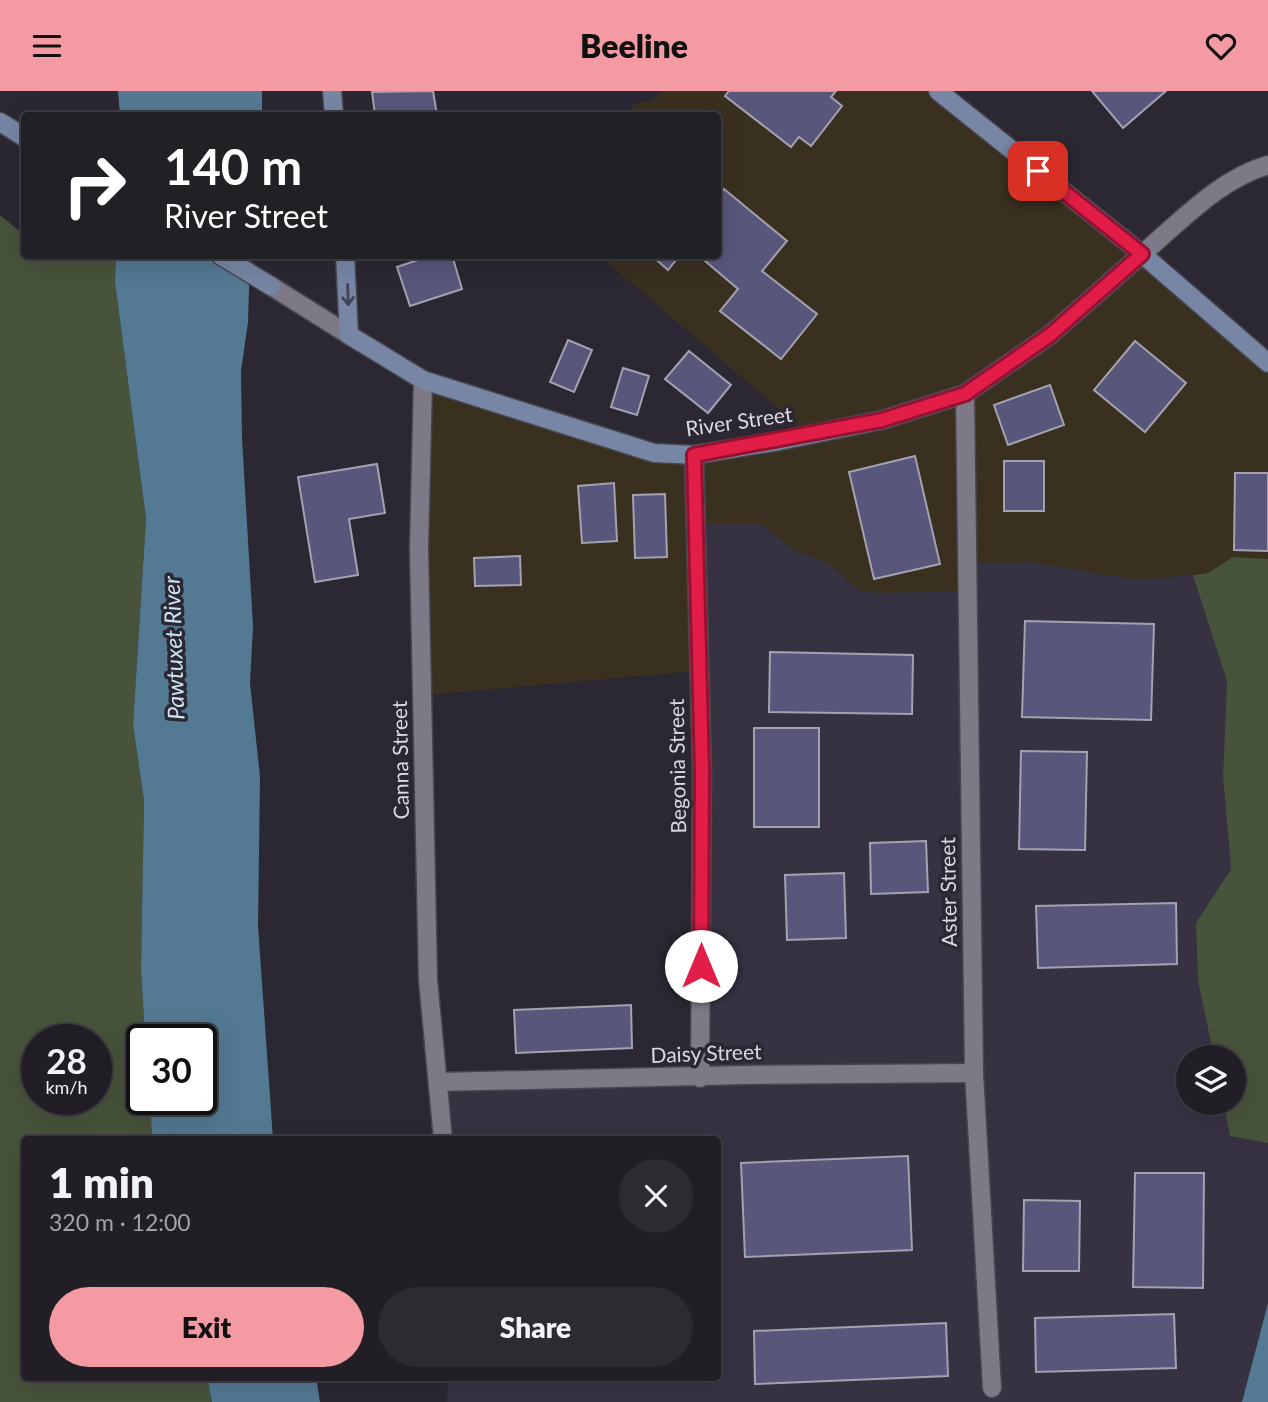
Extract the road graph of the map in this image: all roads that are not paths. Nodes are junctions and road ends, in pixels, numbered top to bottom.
1 (332, 91) edge
2 (939, 91) edge
3 (334, 112) edge
4 (0, 122) edge
5 (21, 135) edge
6 (1268, 165) edge
7 (1142, 254) junction
8 (227, 259) edge
9 (345, 259) edge
10 (271, 286) joint
11 (349, 335) junction
12 (1268, 363) edge
13 (423, 380) junction
14 (965, 394) junction
15 (694, 455) junction
16 (974, 1073) junction
17 (700, 1078) junction
18 (439, 1082) junction
19 (443, 1136) edge
20 (992, 1388) dead end

1 - 3 main road
2 - 7 main road
4 - 5 main road
6 - 7 street
7 - 12 main road
7 - 14 main road, River Street
8 - 10 main road
9 -> 11 main road
10 - 11 street
11 - 13 main road, River Street
13 - 15 main road, River Street
13 - 18 street, Canna Street
14 - 15 main road, River Street
14 - 16 street, Aster Street
15 - 17 street, Begonia Street
16 - 17 street, Daisy Street
16 - 20 street, Aster Street
17 - 18 street, Daisy Street
18 - 19 street, Canna Street

